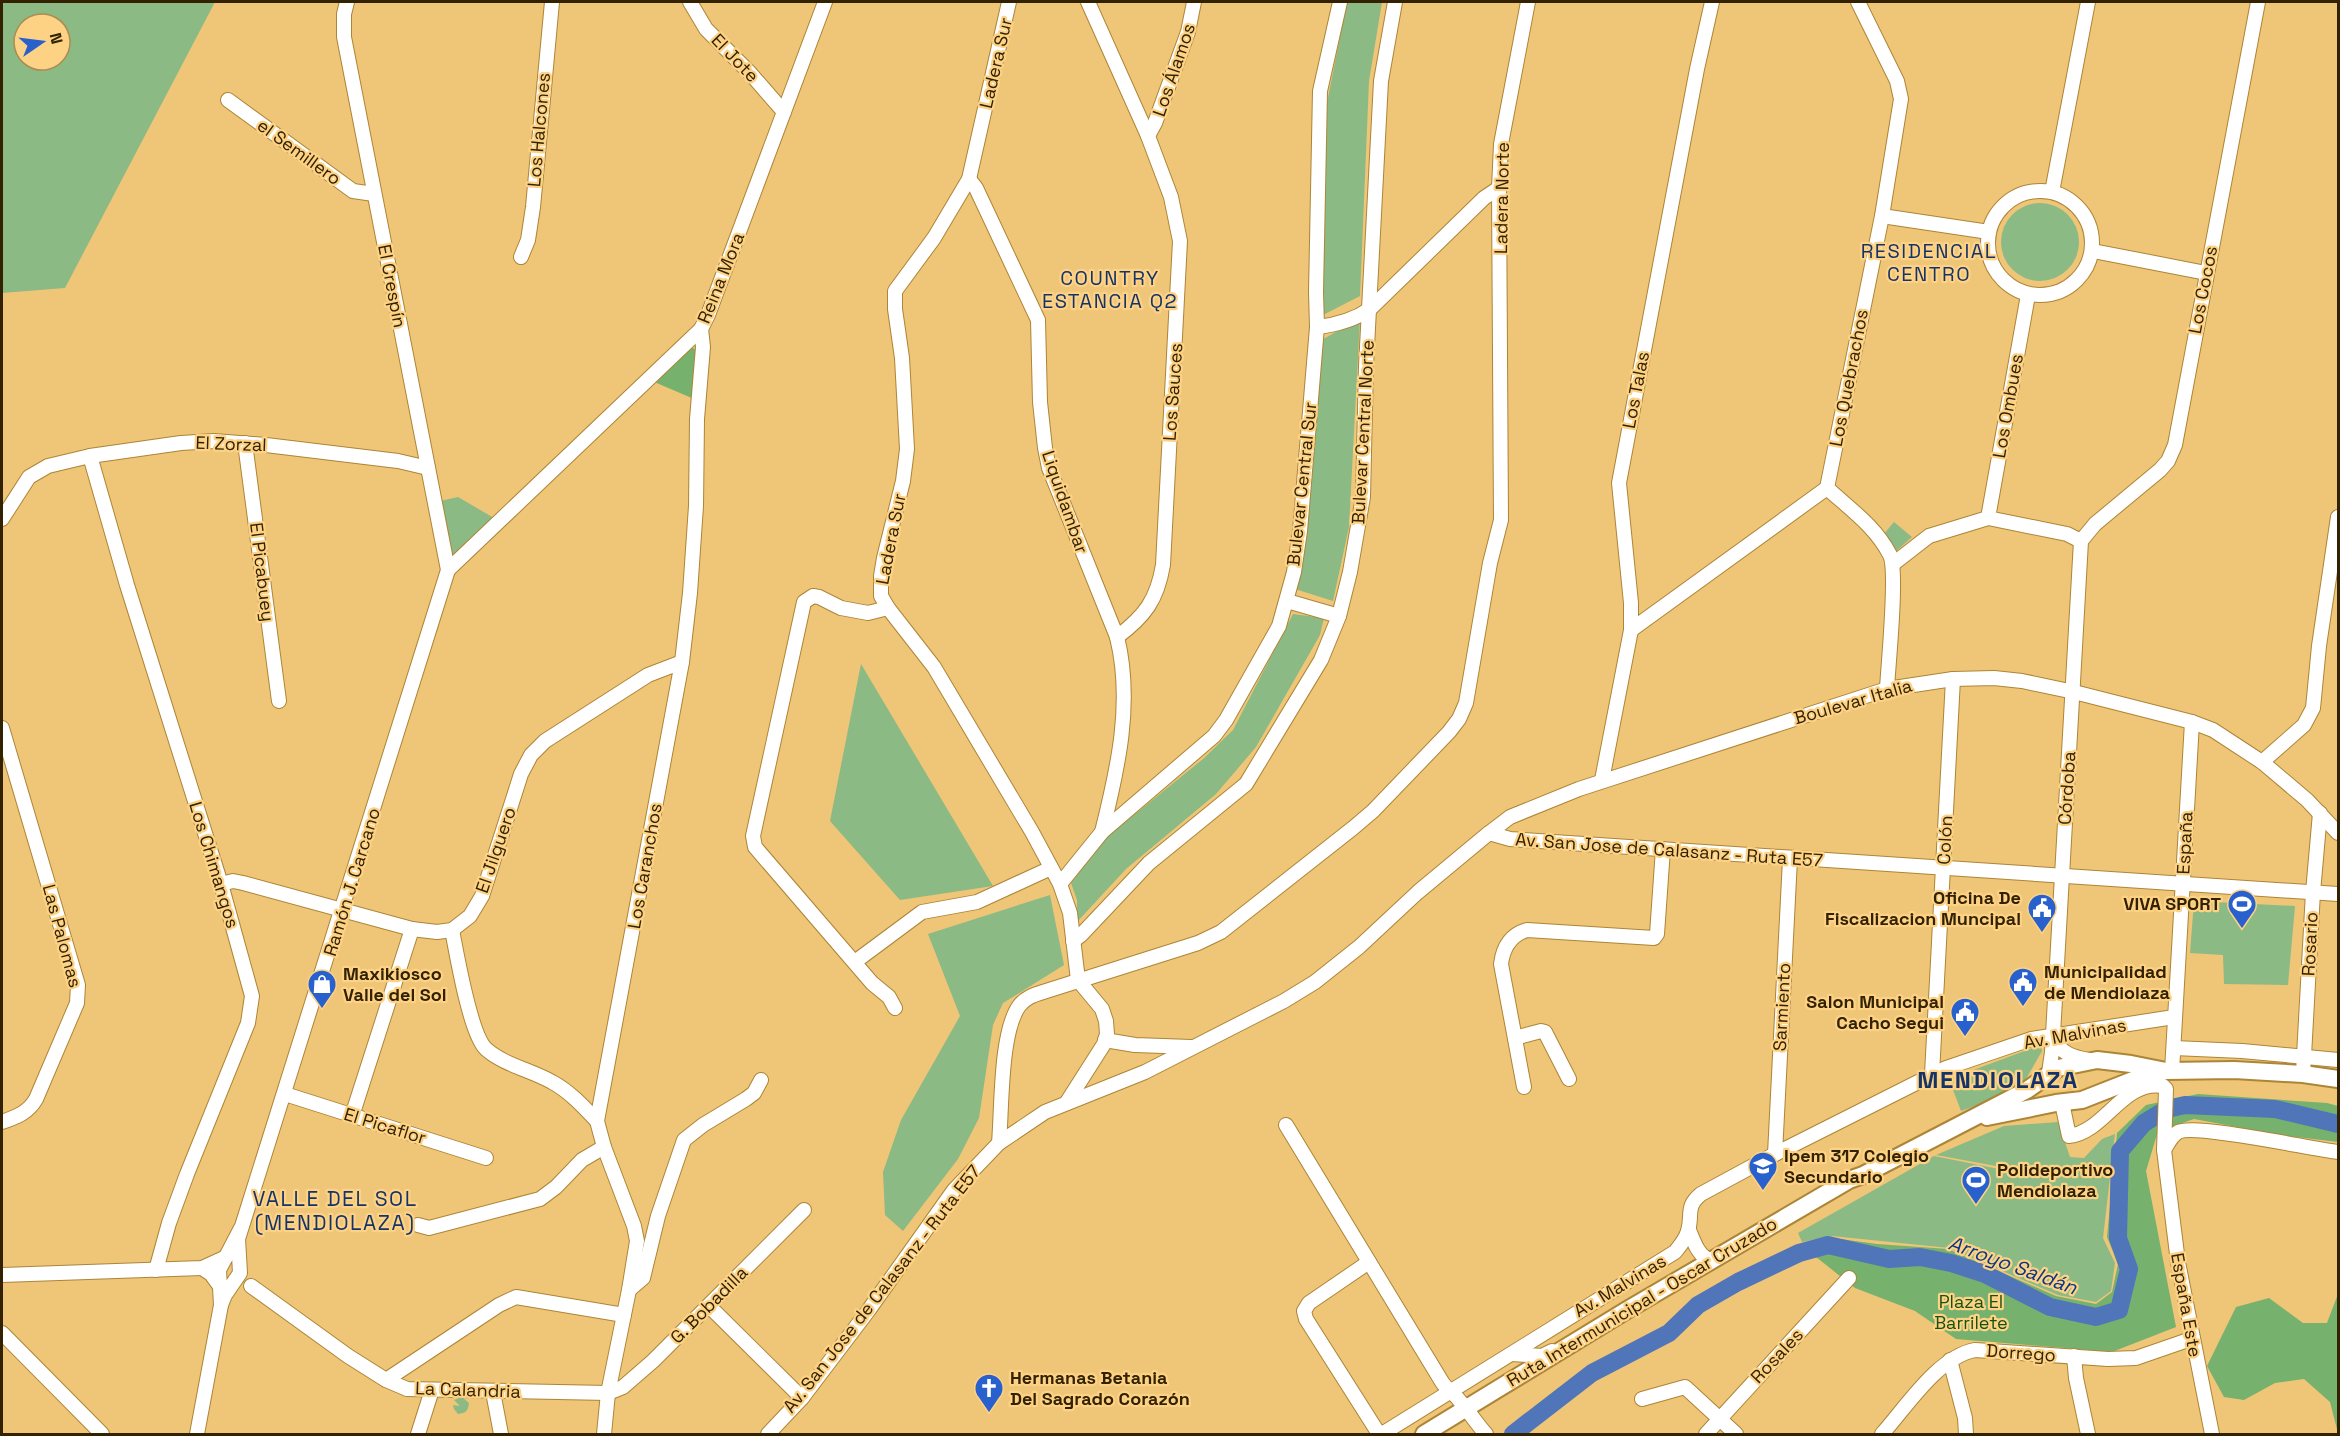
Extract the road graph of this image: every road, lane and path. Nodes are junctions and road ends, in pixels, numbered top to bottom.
1 (347, 2) edge
2 (552, 2) edge
3 (690, 2) edge
4 (825, 2) edge
5 (1009, 2) edge
6 (1088, 2) edge
7 (1194, 2) edge
8 (1340, 2) edge
9 (1395, 2) edge
10 (1528, 2) edge
11 (1712, 2) edge
12 (1858, 2) edge
13 (2088, 2) edge
14 (2258, 2) edge
15 (228, 100) dead end
16 (784, 112) junction
17 (1148, 136) junction
18 (969, 179) junction
19 (1499, 188) junction
20 (2052, 192) junction
21 (374, 194) junction
22 (1882, 216) junction
23 (1989, 232) junction
24 (2092, 251) junction
25 (521, 257) dead end
26 (2206, 273) junction
27 (2028, 295) junction
28 (1370, 309) junction
29 (1317, 327) junction
30 (701, 329) junction
31 (245, 442) junction
32 (90, 456) junction
33 (428, 468) junction
34 (1827, 488) junction
35 (2338, 517) edge
36 (1988, 518) junction
37 (2, 519) edge
38 (2081, 541) junction
39 (1893, 564) junction
40 (448, 570) junction
41 (2333, 594) edge
42 (1287, 601) junction
43 (888, 608) junction
44 (1339, 616) junction
45 (1630, 630) junction
46 (1117, 637) junction
47 (682, 662) junction
48 (1953, 679) junction
49 (1887, 689) junction
50 (2074, 692) junction
51 (279, 701) dead end
52 (2192, 722) junction
53 (2, 728) edge
54 (2262, 762) junction
55 (1602, 780) junction
56 (2320, 813) junction
57 (1102, 832) junction
58 (2338, 832) edge
59 (1489, 833) junction
60 (1663, 849) junction
61 (1790, 859) junction
62 (1051, 868) junction
63 (1944, 869) junction
64 (2061, 876) junction
65 (221, 884) junction
66 (1060, 884) junction
67 (2183, 885) junction
68 (2313, 892) junction
69 (2338, 894) edge
70 (343, 909) junction
71 (412, 929) junction
72 (452, 930) junction
73 (1073, 941) junction
74 (856, 962) junction
75 (1078, 980) junction
76 (895, 1008) dead end
77 (2174, 1017) junction
78 (2052, 1035) junction
79 (1515, 1038) junction
80 (1105, 1040) junction
81 (1193, 1047) junction
82 (2174, 1048) junction
83 (2304, 1057) junction
84 (2093, 1060) junction
85 (2338, 1060) edge
86 (2169, 1071) junction
87 (2049, 1073) junction
88 (1932, 1074) junction
89 (2303, 1074) junction
90 (1569, 1079) dead end
91 (2338, 1079) edge
92 (761, 1080) dead end
93 (1524, 1087) dead end
94 (2107, 1091) junction
95 (285, 1094) junction
96 (1067, 1102) junction
97 (2059, 1103) junction
98 (352, 1116) junction
99 (597, 1121) junction
100 (2, 1122) edge
101 (1961, 1124) junction
102 (1286, 1125) dead end
103 (999, 1143) junction
104 (604, 1147) junction
105 (2164, 1150) junction
106 (2338, 1152) edge
107 (1775, 1154) junction
108 (486, 1158) dead end
109 (1863, 1175) junction
110 (804, 1210) dead end
111 (418, 1225) dead end
112 (241, 1228) junction
113 (1689, 1230) junction
114 (225, 1257) junction
115 (1711, 1261) junction
116 (239, 1262) junction
117 (1369, 1262) junction
118 (202, 1268) junction
119 (156, 1270) junction
120 (2, 1275) edge
121 (1849, 1278) dead end
122 (227, 1286) junction
123 (251, 1286) junction
124 (629, 1290) junction
125 (709, 1306) junction
126 (1627, 1310) junction
127 (624, 1315) junction
128 (2, 1333) edge
129 (2191, 1339) junction
130 (1512, 1354) junction
131 (2074, 1356) junction
132 (1950, 1360) junction
133 (386, 1380) junction
134 (432, 1390) junction
135 (493, 1392) junction
136 (1449, 1392) junction
137 (608, 1393) junction
138 (802, 1398) junction
139 (1642, 1400) dead end
140 (1468, 1414) junction
141 (1719, 1419) junction
142 (102, 1434) edge
143 (197, 1434) edge
144 (418, 1434) edge
145 (501, 1434) edge
146 (604, 1434) edge
147 (768, 1434) edge
148 (1381, 1434) edge
149 (1424, 1434) edge
150 (1443, 1434) edge
151 (1486, 1434) edge
152 (1706, 1434) edge
153 (1736, 1434) edge
154 (1882, 1434) edge
155 (1966, 1434) edge
156 (2088, 1434) edge
157 (2212, 1434) edge

1 - 21 street, El Crespín
2 - 25 street, Los Halcones
3 - 16 street, El Jote
4 - 16 street, Reina Mora
5 - 18 street, Ladera Sur
6 - 17 street, Los Sauces
7 - 17 street, Los Álamos
8 - 29 street, Bulevar Central Sur
9 - 28 street, Bulevar Central Norte
10 - 19 street, Ladera Norte
11 - 45 street, Los Talas
12 - 22 street, Los Quebrachos
13 - 20 street
14 - 26 street, Los Cocos
15 - 21 street, el Semillero
16 - 30 street, Reina Mora
17 - 46 street, Los Sauces
18 - 43 street, Ladera Sur
18 - 46 street, Liquidambar
19 - 28 street
19 - 75 street, Ladera Norte
20 - 23 street
20 - 24 street
21 - 33 street, El Crespín
22 - 23 street
22 - 34 street, Los Quebrachos
23 - 27 street
24 - 26 street
24 - 27 street
26 - 38 street, Los Cocos
27 - 36 street, Los Ombues
28 - 29 street
28 - 44 street, Bulevar Central Norte
29 - 42 street, Bulevar Central Sur
30 - 40 street, Reina Mora
30 - 47 street, Los Caranchos
31 - 32 street, El Zorzal
31 - 33 street, El Zorzal
31 - 51 street, El Picabuey
32 - 37 street, El Zorzal
32 - 65 street, Los Chimangos
33 - 40 street, El Crespín
34 - 39 street
34 - 45 street
35 - 41 street
36 - 38 street
36 - 39 street
38 - 50 street, Córdoba
39 - 49 street
40 - 70 street, Ramón J. Carcano
41 - 54 street
42 - 44 street
42 - 57 street, Bulevar Central Sur
43 - 62 street, Ladera Sur
43 - 74 street
44 - 73 street, Bulevar Central Norte
45 - 55 street, Los Talas
46 - 57 street, Liquidambar
47 - 72 street, El Jilguero
47 - 99 street, Los Caranchos
48 - 49 street, Boulevar Italia
48 - 50 street, Boulevar Italia
48 - 63 street, Colón
49 - 55 street, Boulevar Italia
50 - 52 street, Boulevar Italia
50 - 64 street, Córdoba
52 - 54 street, Boulevar Italia
52 - 67 street, España
53 - 100 street, Las Palomas
54 - 56 street, Boulevar Italia
55 - 59 street, Boulevar Italia
56 - 58 street, Boulevar Italia
56 - 68 street, Rosario
57 - 66 street, Bulevar Central Sur
59 - 60 street, Av. San Jose de Calasanz - Ruta E57
59 - 81 street, Av. San Jose de Calasanz - Ruta E57
60 - 61 street, Av. San Jose de Calasanz - Ruta E57
60 - 79 street
61 - 63 street, Av. San Jose de Calasanz - Ruta E57
61 - 107 street, Sarmiento
62 - 66 street, Ladera Sur
62 - 74 street
63 - 64 street, Av. San Jose de Calasanz - Ruta E57
63 - 88 street, Colón
64 - 67 street, Av. San Jose de Calasanz - Ruta E57
64 - 78 street, Córdoba
65 - 70 street
65 - 119 street, Los Chimangos
66 - 73 street, Ladera Sur
67 - 68 street, Av. San Jose de Calasanz - Ruta E57
67 - 77 street, España
68 - 69 street, Av. San Jose de Calasanz - Ruta E57
68 - 83 street, Rosario
70 - 71 street
70 - 95 street, Ramón J. Carcano
71 - 72 street
71 - 98 street
72 - 99 street
73 - 75 street, Ladera Sur
74 - 76 street
75 - 80 street
75 - 103 street, Ladera Norte
77 - 78 street, Av. Malvinas
77 - 82 street, España
78 - 84 street
78 - 87 street, Córdoba
78 - 88 street, Av. Malvinas
79 - 90 street
79 - 93 street
80 - 81 street
80 - 96 street
81 - 96 street, Av. San Jose de Calasanz - Ruta E57
82 - 83 street
82 - 86 street, España
83 - 85 street
83 - 89 street, Rosario
84 - 86 main road, Ruta Intermunicipal - Oscar Cruzado
84 - 87 main road, Ruta Intermunicipal - Oscar Cruzado
84 - 94 main road
86 - 89 main road, Ruta Intermunicipal - Oscar Cruzado
86 - 94 main road, Ruta Intermunicipal - Oscar Cruzado
87 - 97 main road
87 - 101 main road, Ruta Intermunicipal - Oscar Cruzado
88 - 107 street, Av. Malvinas
89 - 91 main road, Ruta Intermunicipal - Oscar Cruzado
92 - 124 street
94 - 97 main road, Ruta Intermunicipal - Oscar Cruzado
95 - 98 street, El Picaflor
95 - 112 street, Ramón J. Carcano
96 - 103 street, Av. San Jose de Calasanz - Ruta E57
97 - 101 main road, Ruta Intermunicipal - Oscar Cruzado
97 - 105 street, España Este
98 - 108 street, El Picaflor
99 - 104 street, Los Caranchos
101 - 109 main road, Ruta Intermunicipal - Oscar Cruzado
102 - 117 street
103 - 138 street, Av. San Jose de Calasanz - Ruta E57
104 - 111 street
104 - 124 street, Los Caranchos
105 - 106 street
105 - 129 street, España Este
107 - 113 street, Av. Malvinas
109 - 115 main road, Ruta Intermunicipal - Oscar Cruzado
109 - 140 main road, Ruta Intermunicipal - Oscar Cruzado
110 - 125 street, G. Bobadilla
112 - 114 street, Ramón J. Carcano
112 - 116 street, Ramón J. Carcano
113 - 115 street
113 - 130 street, Av. Malvinas
114 - 116 street
114 - 118 street
114 - 122 street, Ramón J. Carcano
115 - 126 main road, Ruta Intermunicipal - Oscar Cruzado
116 - 122 street, Ramón J. Carcano
116 - 123 street, La Calandria
117 - 136 street
117 - 148 street
118 - 119 street
118 - 122 street
119 - 120 street
121 - 141 street, Rosales
122 - 123 street, La Calandria
122 - 143 street, Ramón J. Carcano
123 - 133 street, La Calandria
124 - 127 street, Los Caranchos
125 - 137 street, G. Bobadilla
125 - 138 street
126 - 130 street
126 - 140 main road, Ruta Intermunicipal - Oscar Cruzado
127 - 133 street
127 - 137 street, Los Caranchos
128 - 142 street
129 - 131 street, Dorrego
129 - 157 street, España Este
130 - 136 street, Av. Malvinas
131 - 132 street, Dorrego
131 - 156 street
132 - 154 street, Dorrego
132 - 155 street
133 - 134 street, La Calandria
134 - 135 street, La Calandria
134 - 144 street
135 - 137 street, La Calandria
135 - 145 street
136 - 140 street
136 - 148 street, Av. Malvinas
137 - 146 street, Los Caranchos
138 - 147 street, Av. San Jose de Calasanz - Ruta E57
139 - 141 street
140 - 149 main road, Ruta Intermunicipal - Oscar Cruzado
140 - 150 main road, Ruta Intermunicipal - Oscar Cruzado
140 - 151 street
141 - 152 street, Rosales
141 - 153 street

